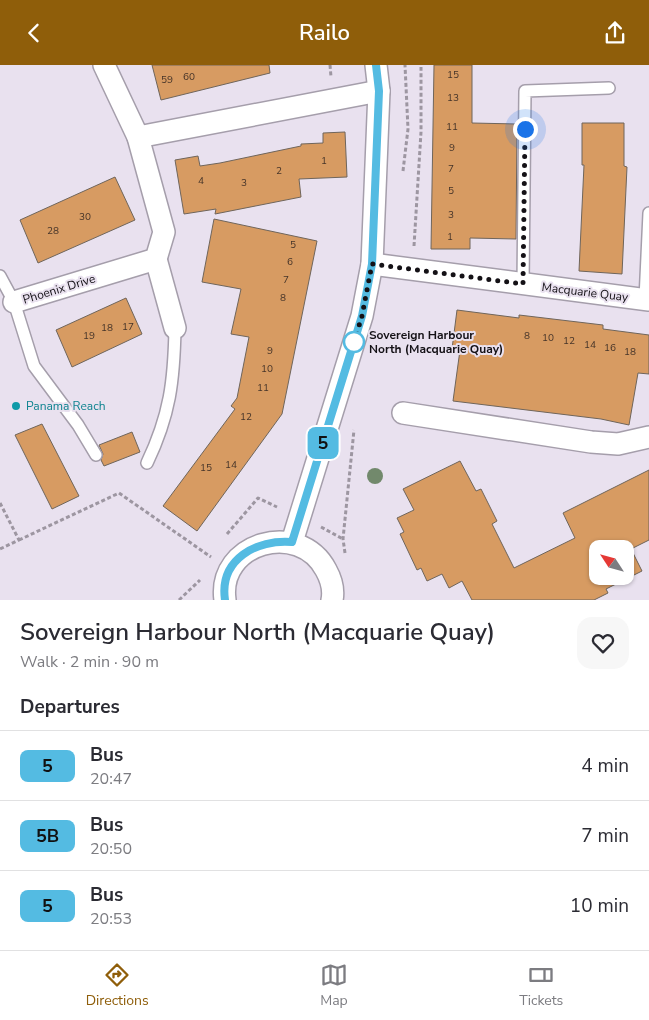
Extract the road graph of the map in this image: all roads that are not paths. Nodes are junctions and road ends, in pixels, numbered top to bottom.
1 (104, 65) edge
2 (376, 65) edge
3 (609, 88) dead end
4 (379, 91) junction
5 (138, 137) junction
6 (649, 213) edge
7 (156, 259) junction
8 (372, 264) junction
9 (0, 276) edge
10 (523, 284) junction
11 (647, 300) edge
12 (14, 302) junction
13 (175, 328) joint
14 (403, 413) dead end
15 (649, 437) edge
16 (96, 455) dead end
17 (147, 463) dead end
18 (292, 542) junction
19 (225, 600) edge
20 (332, 600) edge

1 - 5 street
2 - 4 street
3 - 10 lane
4 - 5 street
4 - 8 street
5 - 7 street
6 - 11 lane
7 - 12 street, Phoenix Drive
7 - 13 street
8 - 10 street, Macquarie Quay
8 - 18 street
9 - 12 lane
10 - 11 street, Macquarie Quay
12 - 16 lane, Phoenix Drive
13 - 17 lane
14 - 15 street
18 - 19 street
18 - 20 street

